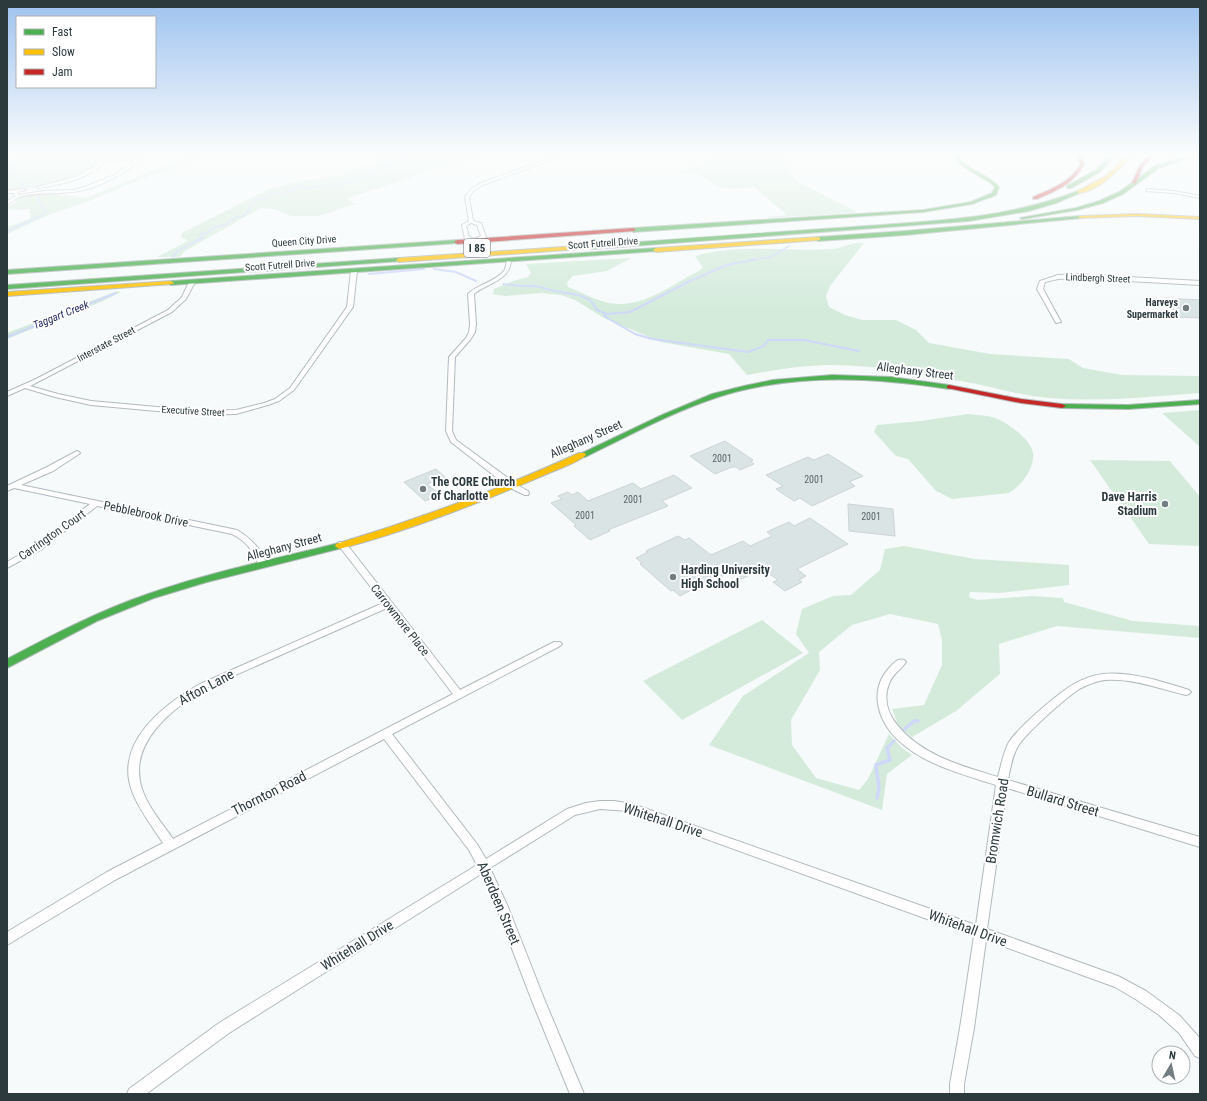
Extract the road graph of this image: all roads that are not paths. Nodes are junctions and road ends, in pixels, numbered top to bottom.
1 (469, 206) edge
2 (949, 206) edge
3 (994, 206) edge
4 (1036, 206) edge
5 (1083, 206) edge
6 (1200, 218) edge
7 (471, 222) junction
8 (906, 226) junction
9 (475, 241) junction
10 (509, 260) junction
11 (354, 271) junction
12 (7, 272) edge
13 (7, 279) edge
14 (192, 282) junction
15 (1200, 283) edge
16 (7, 287) edge
17 (7, 294) edge
18 (1058, 322) dead end
19 (25, 386) junction
20 (7, 394) edge
21 (1200, 402) edge
22 (77, 453) dead end
23 (513, 486) junction
24 (10, 487) edge
25 (524, 493) dead end
26 (96, 503) junction
27 (342, 544) junction
28 (7, 565) edge
29 (264, 565) junction
30 (388, 604) junction
31 (557, 644) dead end
32 (901, 662) dead end
33 (7, 664) edge
34 (1186, 692) dead end
35 (459, 695) junction
36 (385, 733) junction
37 (1002, 783) junction
38 (1200, 842) edge
39 (170, 844) junction
40 (484, 866) junction
41 (980, 932) junction
42 (7, 939) edge
43 (1200, 1050) edge
44 (134, 1094) edge
45 (577, 1094) edge
46 (957, 1094) edge

1 - 7 street
2 - 9 main road, Queen City Drive
3 - 13 main road, I 85
4 - 8 main road, I 85
5 - 8 main road
6 - 10 main road, Scott Futrell Drive
7 - 9 street
7 - 9 street
8 - 16 main road, I 85
9 - 12 main road, Queen City Drive
10 - 11 main road, Scott Futrell Drive
10 - 23 street
11 - 14 main road, Scott Futrell Drive
11 - 19 street, Executive Street
14 - 17 main road, Scott Futrell Drive
14 - 19 street, Interstate Street
15 - 18 street, Lindbergh Street
19 - 20 street, Interstate Street
21 - 23 main road, Alleghany Street
22 - 24 street
23 - 25 street
23 - 27 main road, Alleghany Street
24 - 26 street, Pebblebrook Drive
26 - 28 street, Carrington Court
26 - 29 street, Pebblebrook Drive
27 - 29 main road, Alleghany Street
27 - 30 street, Carrowmore Place
29 - 33 main road, Alleghany Street
30 - 35 street, Carrowmore Place
30 - 39 street, Afton Lane
31 - 35 street, Thornton Road
32 - 37 street, Bullard Street
34 - 37 street, Bromwich Road
35 - 36 street, Thornton Road
36 - 39 street, Thornton Road
36 - 40 street, Aberdeen Street
37 - 38 street, Bullard Street
37 - 41 street, Bromwich Road
39 - 42 street, Thornton Road
40 - 41 street, Whitehall Drive
40 - 44 street, Whitehall Drive
40 - 45 street, Aberdeen Street
41 - 43 street, Whitehall Drive
41 - 46 street, Bromwich Road

